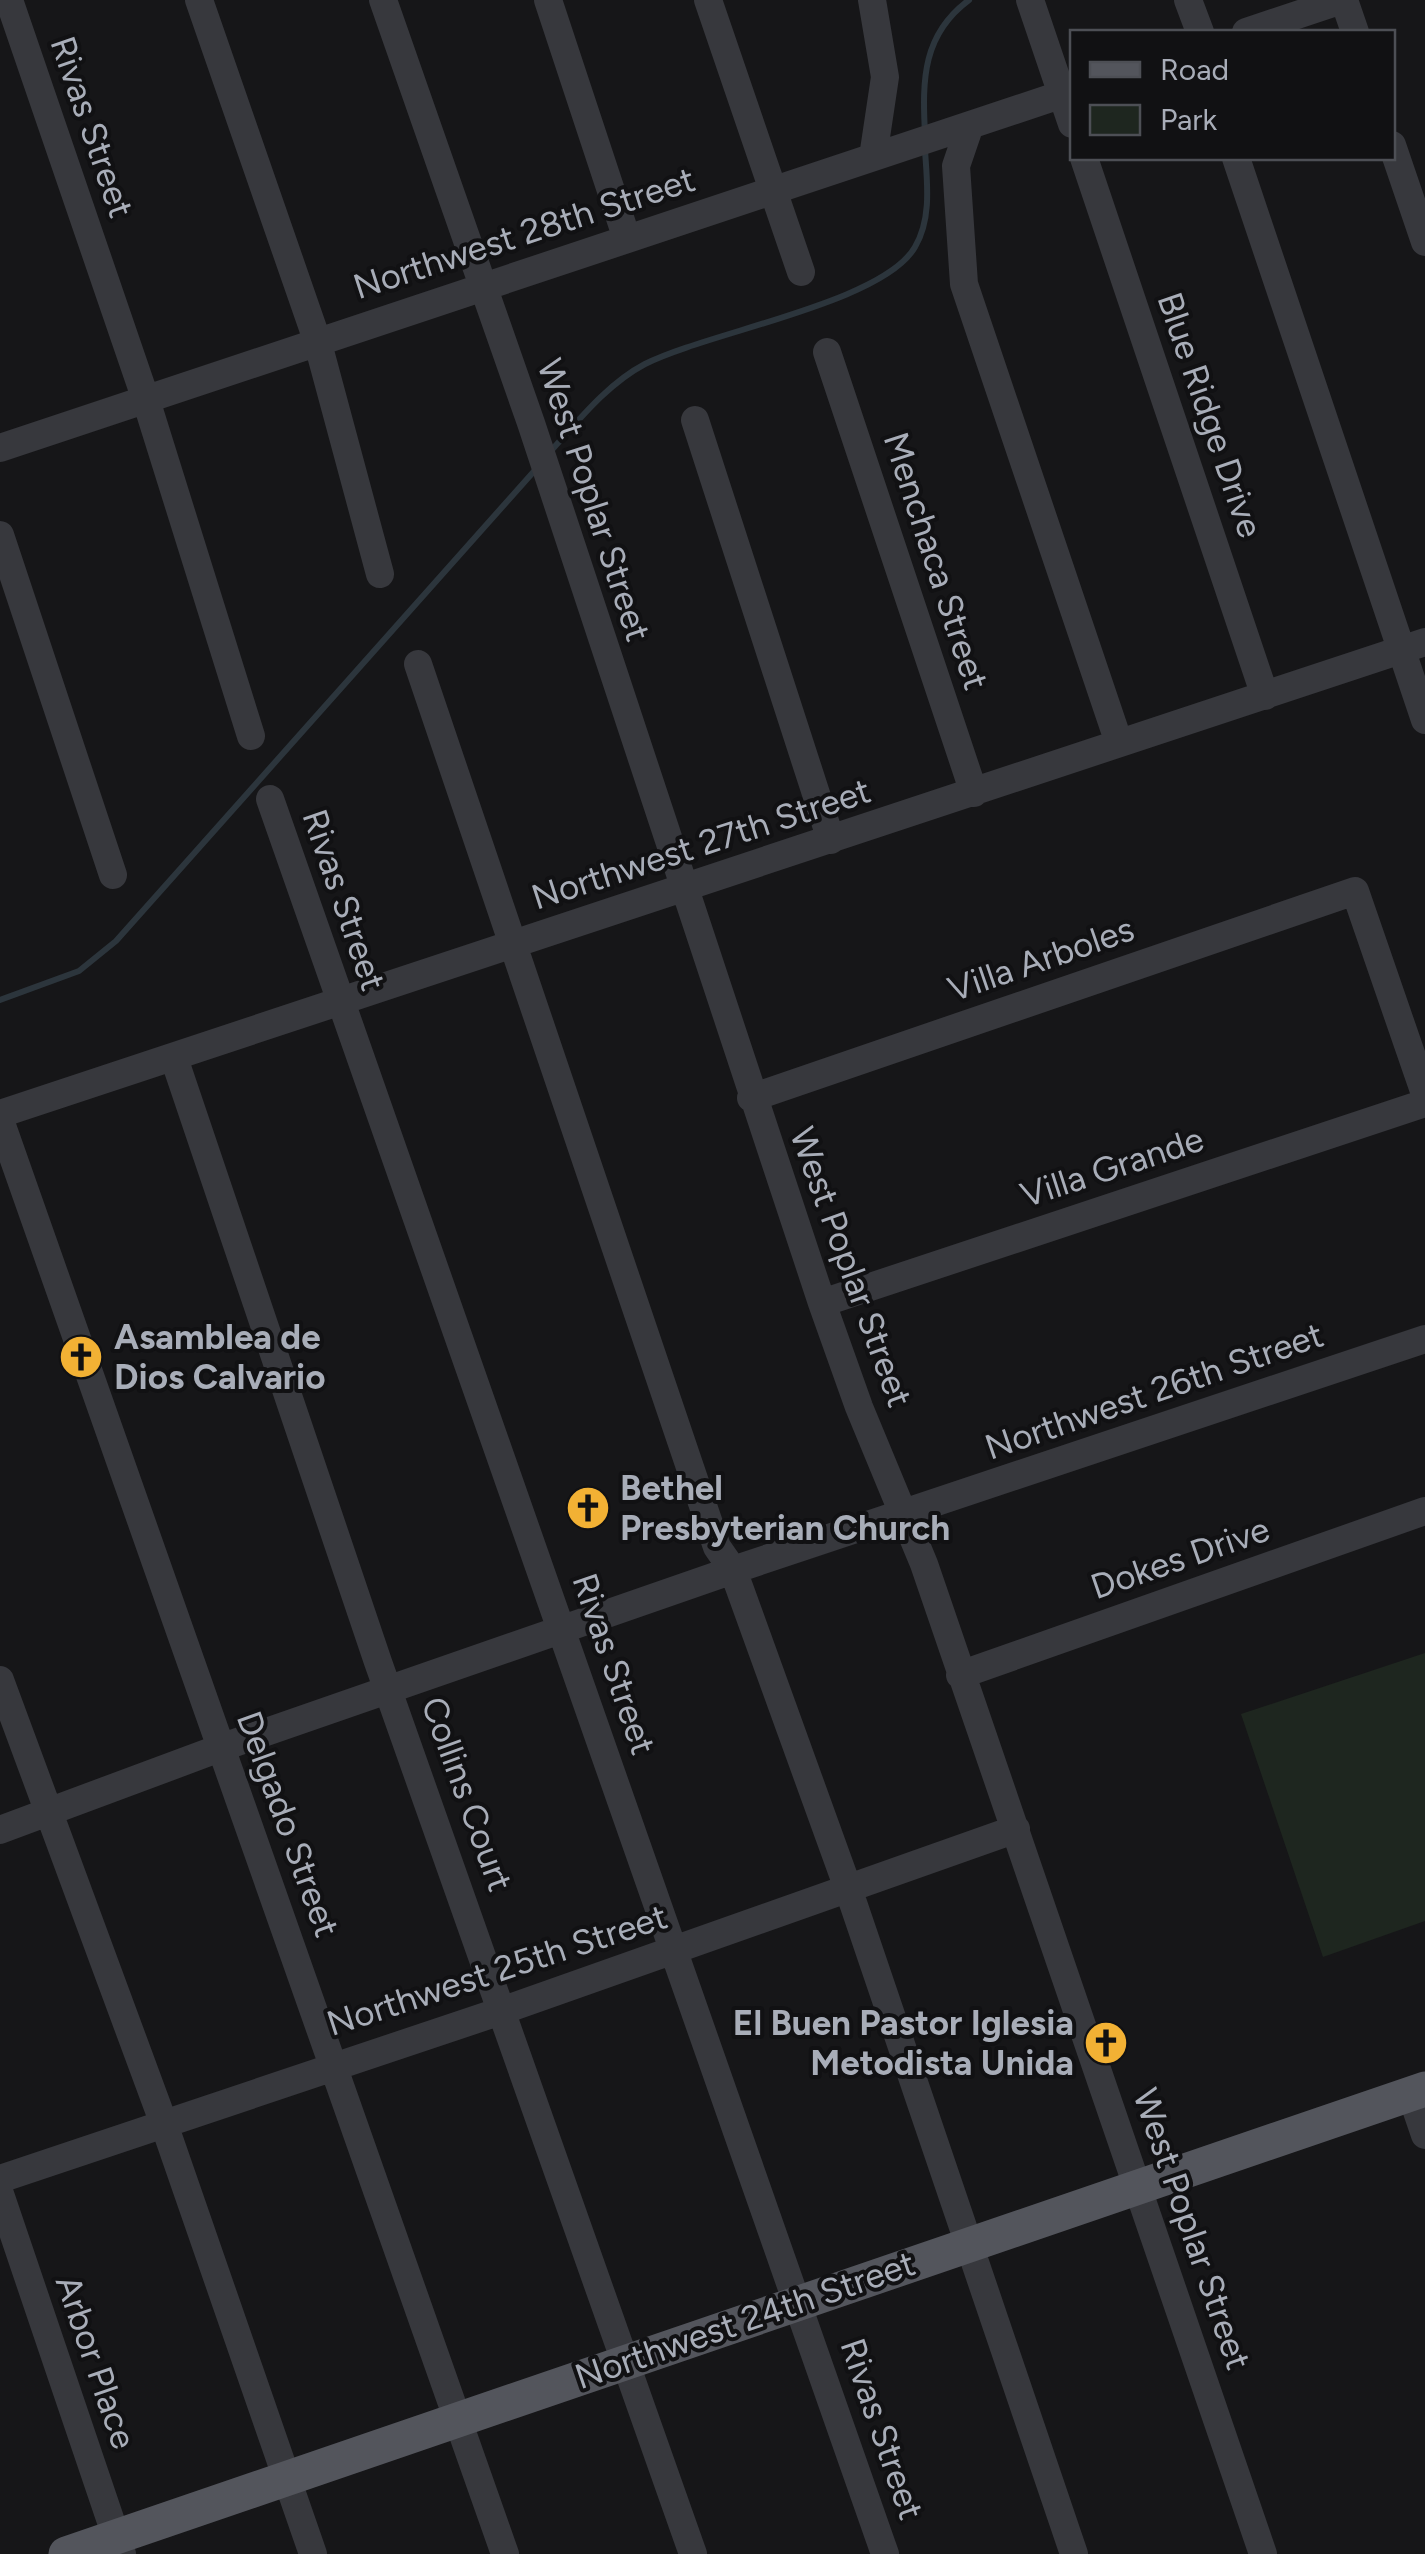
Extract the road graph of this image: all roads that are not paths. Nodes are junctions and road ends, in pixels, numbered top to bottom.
1 (9, 0) edge
2 (199, 0) edge
3 (383, 0) edge
4 (548, 0) edge
5 (708, 0) edge
6 (872, 0) edge
7 (1030, 0) edge
8 (1188, 0) edge
9 (1343, 0) edge
10 (1199, 30) edge
11 (1252, 30) edge
12 (1354, 30) edge
13 (1068, 93) edge
14 (962, 128) junction
15 (1395, 154) edge
16 (873, 157) junction
17 (1085, 160) edge
18 (1237, 160) edge
19 (773, 190) junction
20 (627, 239) junction
21 (1425, 242) edge
22 (801, 272) dead end
23 (482, 286) junction
24 (317, 340) junction
25 (827, 352) dead end
26 (146, 400) junction
27 (695, 420) dead end
28 (0, 448) edge
29 (0, 535) edge
30 (380, 574) dead end
31 (1413, 646) edge
32 (418, 664) dead end
33 (1265, 696) junction
34 (1425, 720) edge
35 (251, 736) dead end
36 (1119, 743) junction
37 (974, 793) junction
38 (270, 799) dead end
39 (831, 840) junction
40 (113, 875) dead end
41 (682, 890) junction
42 (516, 945) junction
43 (340, 1004) junction
44 (174, 1058) junction
45 (1425, 1094) edge
46 (751, 1098) junction
47 (1425, 1103) edge
48 (0, 1117) edge
49 (822, 1303) junction
50 (1425, 1338) edge
51 (1425, 1512) edge
52 (904, 1515) junction
53 (733, 1570) junction
54 (563, 1630) junction
55 (960, 1676) junction
56 (0, 1680) edge
57 (390, 1688) junction
58 (220, 1748) junction
59 (46, 1814) junction
60 (1016, 1829) junction
61 (0, 1830) edge
62 (849, 1891) junction
63 (673, 1952) junction
64 (504, 2010) junction
65 (334, 2064) junction
66 (1418, 2091) edge
67 (164, 2124) junction
68 (1425, 2134) edge
69 (0, 2179) edge
70 (1138, 2187) junction
71 (0, 2194) edge
72 (967, 2244) junction
73 (798, 2300) junction
74 (626, 2359) junction
75 (458, 2418) junction
76 (287, 2478) junction
77 (119, 2545) edge
78 (66, 2554) edge
79 (313, 2554) edge
80 (504, 2554) edge
81 (693, 2554) edge
82 (885, 2554) edge
83 (1074, 2554) edge
84 (1263, 2554) edge

1 - 26 street, Rivas Street
2 - 24 street
3 - 23 street, West Poplar Street
4 - 20 street
5 - 19 street
6 - 16 street
7 - 13 street
8 - 10 street
9 - 11 street
9 - 12 street
13 - 14 street, Northwest 28th Street
14 - 16 street, Northwest 28th Street
14 - 36 street
15 - 21 street
16 - 19 street, Northwest 28th Street
17 - 33 street, Blue Ridge Drive
18 - 31 street
19 - 20 street, Northwest 28th Street
19 - 22 street
20 - 23 street, Northwest 28th Street
23 - 24 street, Northwest 28th Street
23 - 41 street, West Poplar Street
24 - 26 street, Northwest 28th Street
24 - 30 street
25 - 37 street, Menchaca Street
26 - 28 street, Northwest 28th Street
26 - 35 street, Rivas Street
27 - 39 street
29 - 40 street
31 - 33 street, Northwest 27th Street
31 - 34 street
32 - 42 street
33 - 36 street, Northwest 27th Street
36 - 37 street, Northwest 27th Street
37 - 39 street, Northwest 27th Street
38 - 43 street, Rivas Street
39 - 41 street, Northwest 27th Street
41 - 42 street, Northwest 27th Street
41 - 46 street, West Poplar Street
42 - 43 street, Northwest 27th Street
42 - 53 street
43 - 44 street, Northwest 27th Street
43 - 54 street, Rivas Street
44 - 48 street, Northwest 27th Street
44 - 57 street, Collins Court
45 - 46 street, Villa Arboles
46 - 49 street, West Poplar Street
47 - 49 street, Villa Grande
48 - 58 street, Delgado Street
49 - 52 street, West Poplar Street
50 - 52 street, Northwest 26th Street
51 - 55 street, Dokes Drive
52 - 53 street, Northwest 26th Street
52 - 55 street, West Poplar Street
53 - 54 street, Northwest 26th Street
53 - 62 street
54 - 57 street, Northwest 26th Street
54 - 63 street, Rivas Street
55 - 60 street, West Poplar Street
56 - 59 street
57 - 58 street, Northwest 26th Street
57 - 64 street, Collins Court
58 - 59 street, Northwest 26th Street
58 - 65 street, Delgado Street
59 - 61 street, Northwest 26th Street
59 - 67 street
60 - 62 street, Northwest 25th Street
60 - 70 street, West Poplar Street
62 - 63 street, Northwest 25th Street
62 - 72 street
63 - 64 street, Northwest 25th Street
63 - 73 street, Rivas Street
64 - 65 street, Northwest 25th Street
64 - 74 street, Collins Court
65 - 67 street, Northwest 25th Street
65 - 75 street, Delgado Street
66 - 68 street
66 - 70 main road, Northwest 24th Street
67 - 69 street, Northwest 25th Street
67 - 76 street
70 - 72 main road, Northwest 24th Street
70 - 84 street, West Poplar Street
71 - 77 street, Arbor Place
72 - 73 main road, Northwest 24th Street
72 - 83 street
73 - 74 main road, Northwest 24th Street
73 - 82 street, Rivas Street
74 - 75 main road, Northwest 24th Street
74 - 81 street, Collins Court
75 - 76 main road, Northwest 24th Street
75 - 80 street, Delgado Street
76 - 77 main road, Northwest 24th Street
76 - 79 street
77 - 78 main road, Northwest 24th Street

